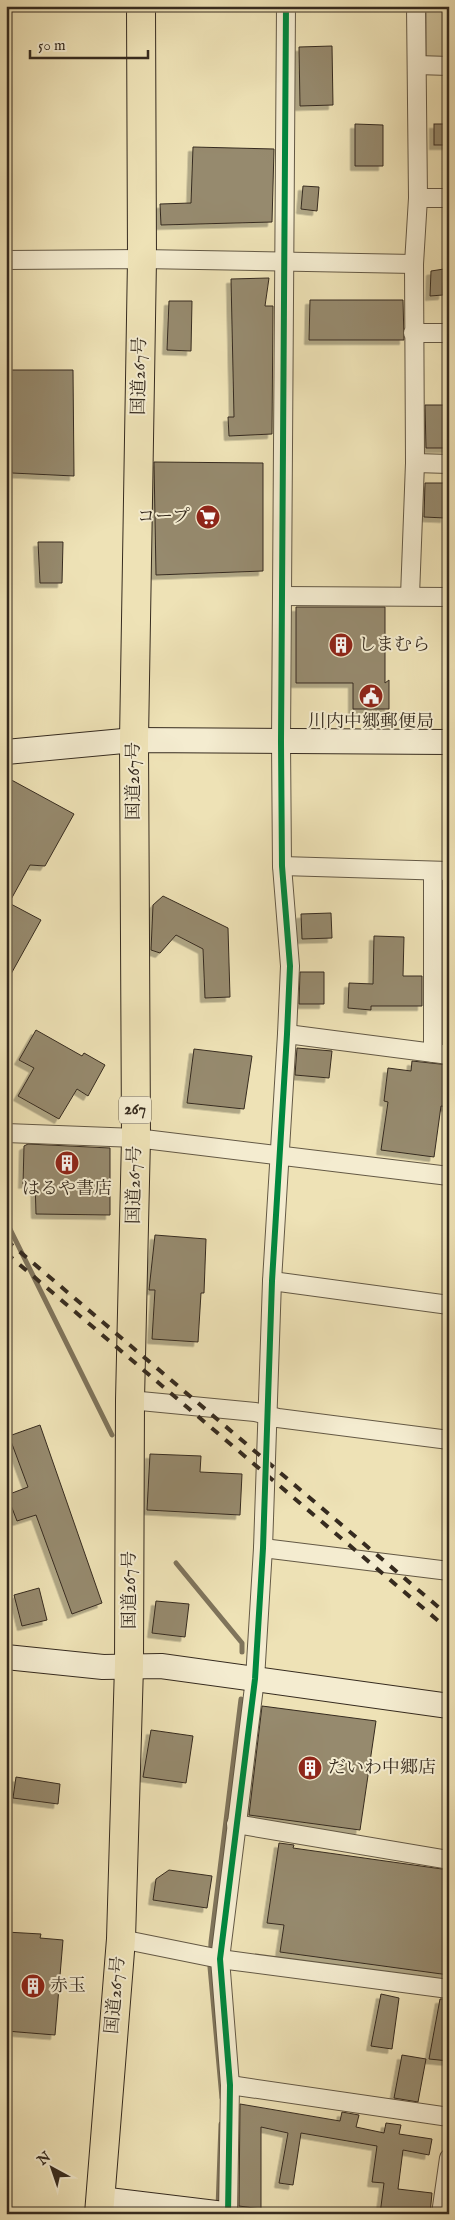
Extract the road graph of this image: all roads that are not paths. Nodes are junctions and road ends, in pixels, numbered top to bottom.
1 (141, 6) edge
2 (286, 6) edge
3 (416, 6) edge
4 (417, 65) junction
5 (449, 66) edge
6 (418, 198) junction
7 (449, 198) edge
8 (142, 259) junction
9 (6, 260) edge
10 (283, 261) junction
11 (414, 264) junction
12 (413, 333) junction
13 (449, 333) edge
14 (415, 463) junction
15 (449, 464) edge
16 (282, 596) junction
17 (410, 596) junction
18 (449, 597) edge
19 (134, 740) junction
20 (281, 742) junction
21 (449, 742) edge
22 (6, 752) edge
23 (282, 866) junction
24 (441, 871) edge
25 (288, 1034) junction
26 (441, 1054) edge
27 (6, 1133) edge
28 (136, 1138) junction
29 (278, 1156) junction
30 (449, 1176) edge
31 (272, 1280) junction
32 (449, 1305) edge
33 (130, 1400) junction
34 (268, 1416) junction
35 (449, 1440) edge
36 (263, 1548) junction
37 (449, 1571) edge
38 (6, 1657) edge
39 (129, 1666) junction
40 (255, 1679) junction
41 (449, 1706) edge
42 (236, 1824) junction
43 (449, 1860) edge
44 (121, 1939) junction
45 (214, 1958) junction
46 (449, 1988) edge
47 (230, 2085) junction
48 (449, 2117) edge
49 (449, 2158) edge
50 (109, 2207) edge
51 (222, 2213) edge
52 (441, 2214) edge

1 - 8 highway, 国道267号 / 267
2 - 10 street
3 - 4 street
4 - 5 street
4 - 6 street
6 - 7 street
6 - 11 street
8 - 9 street
8 - 10 street
8 - 19 highway, 国道267号 / 267
10 - 11 street
10 - 16 street
11 - 12 street
12 - 13 street
12 - 14 street
14 - 15 street
14 - 17 street
16 - 17 street
16 - 20 street
17 - 18 street
19 - 20 street
19 - 22 street
19 - 28 highway, 国道267号 / 267
20 - 21 street
20 - 23 street
23 - 24 street
23 - 25 street
24 - 26 street
25 - 26 street
25 - 29 street
27 - 28 street
28 - 29 street
28 - 33 highway, 国道267号 / 267
29 - 30 street
29 - 31 street
31 - 32 street
31 - 34 street
33 - 34 street
33 - 39 highway, 国道267号 / 267
34 - 35 street
34 - 36 street
36 - 37 street
36 - 40 street
38 - 39 street
39 - 40 street
39 - 44 highway, 国道267号 / 267
40 - 41 street
40 - 42 street
42 - 43 street
42 - 45 street
44 - 45 street
44 - 50 highway, 国道267号 / 267
45 - 46 street
45 - 47 street
47 - 48 street
47 - 51 street
49 - 52 street
50 - 51 street

